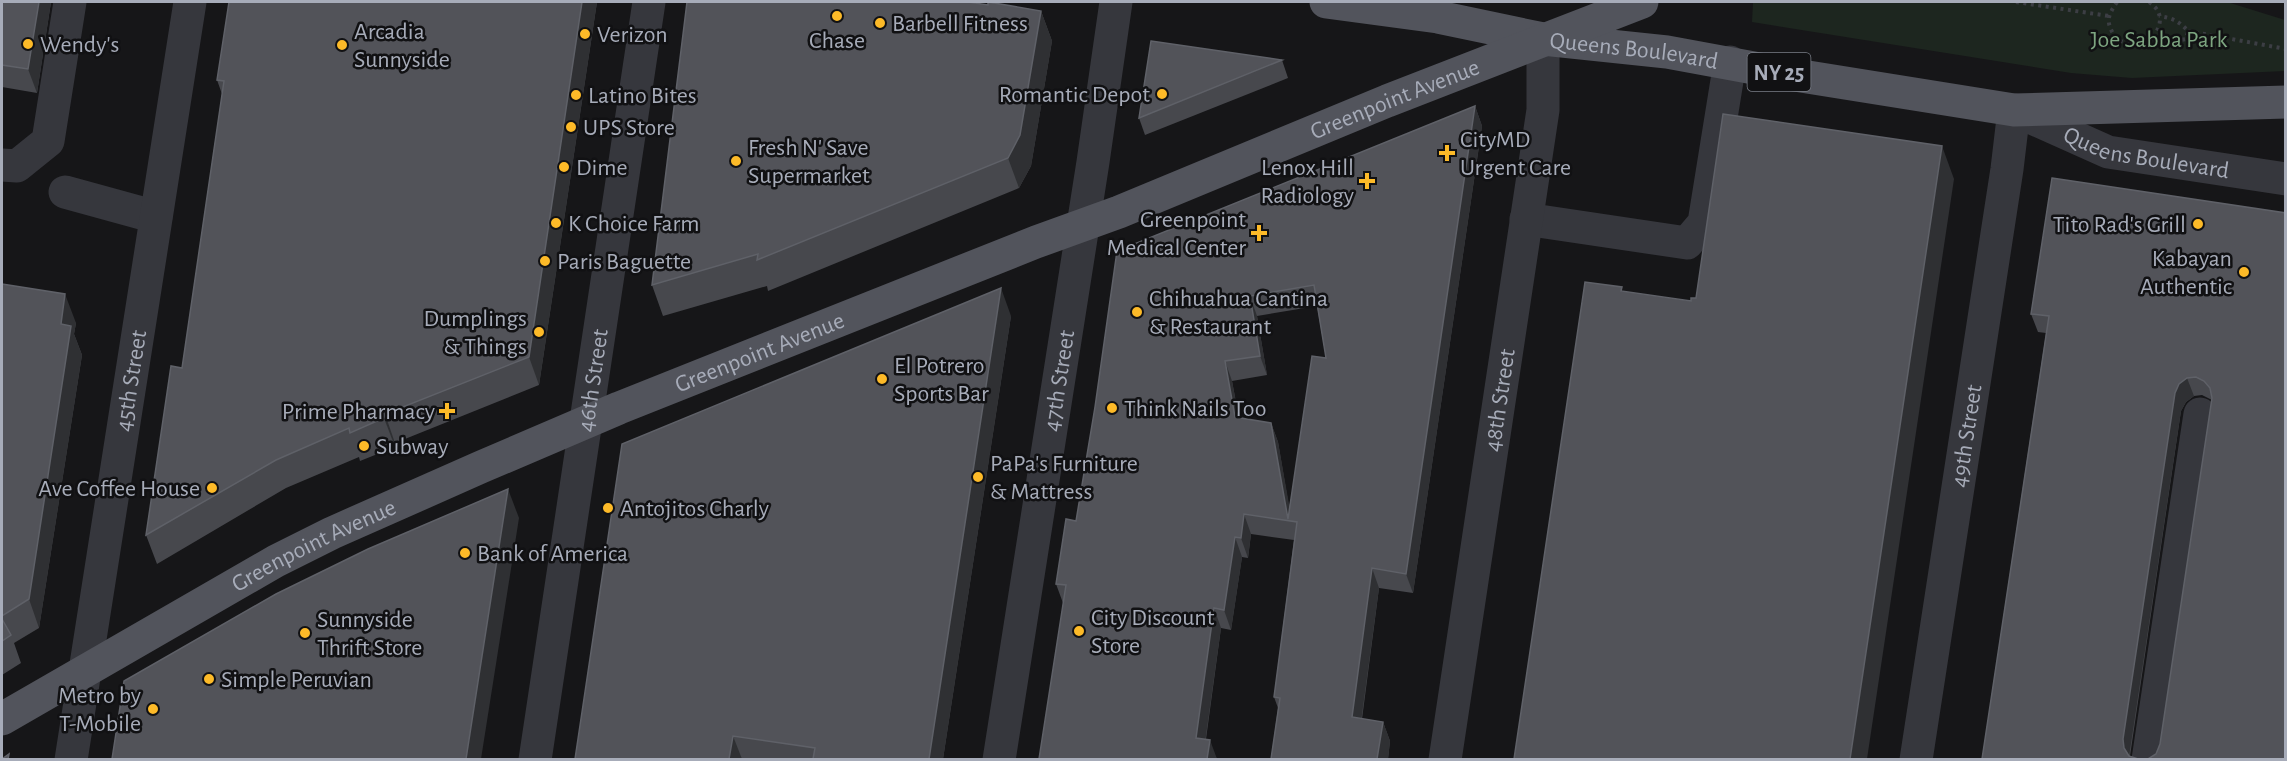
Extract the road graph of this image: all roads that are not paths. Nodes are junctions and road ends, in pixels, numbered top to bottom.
1 (70, 2) edge
2 (190, 2) edge
3 (649, 2) edge
4 (1116, 2) edge
5 (1326, 2) edge
6 (1595, 2) edge
7 (1642, 2) edge
8 (1544, 39) junction
9 (1730, 62) junction
10 (2286, 102) edge
11 (2014, 110) junction
12 (2, 165) edge
13 (2286, 179) edge
14 (64, 192) dead end
15 (156, 217) junction
16 (1526, 219) junction
17 (1082, 225) junction
18 (2200, 414) dead end
19 (586, 422) junction
20 (85, 672) junction
21 (2, 719) edge
22 (71, 759) edge
23 (535, 759) edge
24 (999, 759) edge
25 (1445, 759) edge
26 (1916, 759) edge
27 (2148, 759) edge

1 - 12 street
2 - 15 street, 45th Street
3 - 19 street, 46th Street
4 - 17 street, 47th Street
5 - 8 main road, Queens Boulevard / NY 25
6 - 8 main road, Greenpoint Avenue
7 - 8 main road, Greenpoint Avenue
8 - 9 main road, Queens Boulevard / NY 25
8 - 16 street, 48th Street
8 - 17 main road, Greenpoint Avenue
9 - 11 main road, Queens Boulevard / NY 25
9 - 16 street
10 - 11 main road, Queens Boulevard / NY 25
11 - 13 street, Queens Boulevard
11 - 26 street, 49th Street
14 - 15 street
15 - 20 street, 45th Street
16 - 25 street, 48th Street
17 - 19 main road, Greenpoint Avenue
17 - 24 street, 47th Street
18 - 27 street
19 - 20 main road, Greenpoint Avenue
19 - 23 street, 46th Street
20 - 21 main road, Greenpoint Avenue
20 - 22 street, 45th Street

